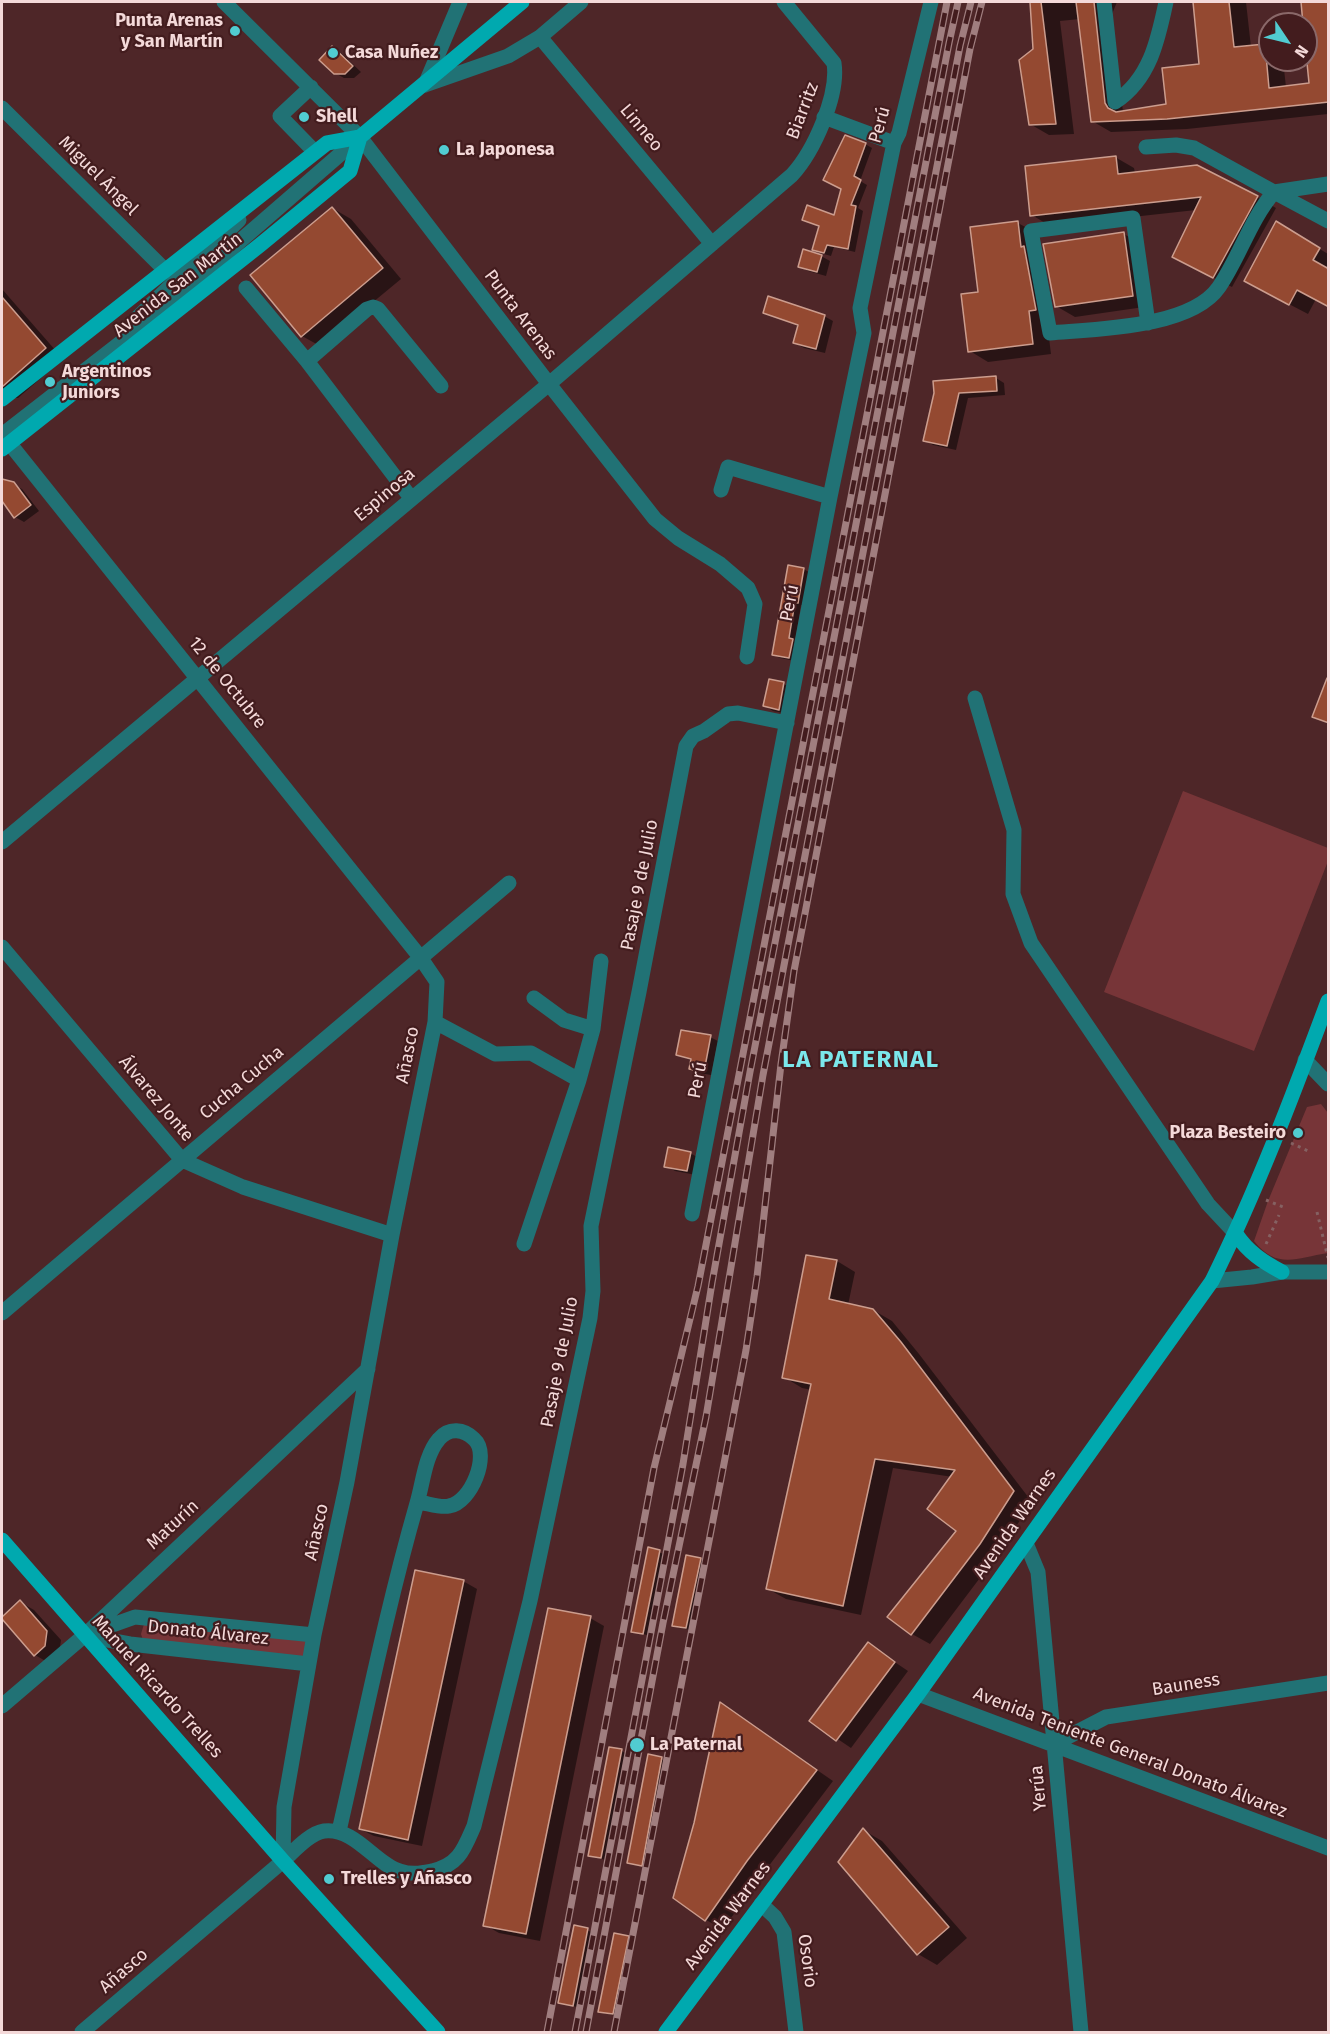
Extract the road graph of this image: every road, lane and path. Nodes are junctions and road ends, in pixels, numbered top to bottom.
1 (224, 2) edge
2 (460, 2) edge
3 (522, 2) edge
4 (581, 2) edge
5 (784, 2) edge
6 (931, 2) edge
7 (1104, 2) edge
8 (1166, 2) edge
9 (540, 37) junction
10 (425, 85) junction
11 (310, 87) junction
12 (2, 108) edge
13 (824, 117) junction
14 (360, 137) junction
15 (894, 143) junction
16 (1146, 147) dead end
17 (315, 152) junction
18 (792, 175) joint
19 (1329, 184) edge
20 (273, 186) junction
21 (1274, 192) junction
22 (1329, 221) edge
23 (712, 244) junction
24 (260, 245) junction
25 (166, 271) junction
26 (202, 274) junction
27 (246, 288) dead end
28 (1148, 323) junction
29 (307, 361) junction
30 (549, 384) junction
31 (441, 386) dead end
32 (2, 399) edge
33 (2, 422) edge
34 (3, 439) edge
35 (721, 490) dead end
36 (830, 497) junction
37 (411, 498) junction
38 (747, 657) dead end
39 (199, 679) junction
40 (975, 698) dead end
41 (787, 723) junction
42 (2, 842) edge
43 (509, 884) dead end
44 (2, 947) edge
45 (420, 957) junction
46 (601, 961) dead end
47 (534, 998) dead end
48 (1329, 1001) edge
49 (435, 1022) junction
50 (593, 1029) junction
51 (1305, 1060) junction
52 (579, 1080) junction
53 (1329, 1084) edge
54 (1291, 1143) dead end
55 (1308, 1151) dead end
56 (182, 1160) junction
57 (1268, 1201) dead end
58 (1283, 1207) dead end
59 (1317, 1212) dead end
60 (692, 1214) dead end
61 (1236, 1234) junction
62 (392, 1235) junction
63 (524, 1244) dead end
64 (1329, 1259) edge
65 (1282, 1272) junction
66 (1329, 1272) edge
67 (1212, 1281) junction
68 (2, 1313) edge
69 (368, 1369) junction
70 (418, 1502) junction
71 (2, 1540) edge
72 (1026, 1543) junction
73 (85, 1635) junction
74 (314, 1635) junction
75 (309, 1664) junction
76 (1329, 1683) edge
77 (918, 1694) junction
78 (2, 1706) edge
79 (1054, 1744) junction
80 (339, 1831) junction
81 (1329, 1848) edge
82 (284, 1861) junction
83 (761, 1904) junction
84 (82, 2032) edge
85 (438, 2032) edge
86 (666, 2032) edge
87 (796, 2032) edge
88 (1081, 2032) edge

1 - 11 street, Punta Arenas
2 - 10 street, Avenida San Martín
3 - 10 main road, Avenida San Martín
4 - 9 street, Avenida San Martín
5 - 13 street, Biarritz
6 - 15 street, Perú
7 - 8 street
9 - 10 street, Avenida San Martín
9 - 23 street, Linneo
10 - 14 main road, Avenida San Martín
11 - 14 street, Punta Arenas
11 - 17 street
12 - 25 street, Miguel Ángel
13 - 15 street
13 - 18 street, Biarritz
14 - 17 main road, Avenida San Martín
14 - 24 main road, Avenida San Martín
14 - 26 street
14 - 30 street, Punta Arenas
15 - 36 street, Perú
16 - 21 street
17 - 20 main road, Avenida San Martín
18 - 23 street, Espinosa
19 - 21 street
20 - 25 main road, Avenida San Martín
20 - 33 street
21 - 22 street
21 - 28 street
23 - 30 street, Espinosa
24 - 26 street
24 - 34 main road, Avenida San Martín
25 - 32 main road, Avenida San Martín
26 - 34 street
27 - 29 street
28 - 28 street
29 - 31 street
29 - 37 street
30 - 37 street, Espinosa
30 - 38 street, Punta Arenas
34 - 39 street, 12 de Octubre
35 - 36 street
36 - 41 street, Perú
37 - 39 street, Espinosa
39 - 42 street, Espinosa
39 - 45 street, 12 de Octubre
40 - 61 street
41 - 60 street, Perú
41 - 80 street, Pasaje 9 de Julio
43 - 45 street, Cucha Cucha
44 - 56 street, Álvarez Jonte
45 - 49 street, Añasco
45 - 56 street, Cucha Cucha
46 - 50 street
47 - 50 street
48 - 51 main road, Avenida Warnes
49 - 52 street
49 - 62 street, Añasco
50 - 52 street
51 - 53 street
51 - 61 main road, Avenida Warnes
52 - 63 street
54 - 55 path
56 - 62 street, Álvarez Jonte
56 - 68 street, Cucha Cucha
57 - 58 path
59 - 64 path
61 - 65 main road
61 - 67 main road, Avenida Warnes
62 - 69 street, Añasco
65 - 66 street
65 - 67 street
67 - 72 main road, Avenida Warnes
69 - 73 street, Maturín
69 - 74 street, Añasco
70 - 70 street
70 - 80 street
71 - 73 main road, Manuel Ricardo Trelles
72 - 77 main road, Avenida Warnes
72 - 79 street, Yerúa
73 - 74 street, Donato Álvarez
73 - 75 street, Donato Álvarez
73 - 78 street, Maturín
73 - 82 main road, Manuel Ricardo Trelles
74 - 75 street, Añasco
75 - 82 street, Añasco
76 - 79 street, Bauness
77 - 79 street, Avenida Teniente General Donato Álvarez
77 - 83 main road, Avenida Warnes
79 - 81 street, Avenida Teniente General Donato Álvarez
79 - 88 street, Yerúa
80 - 82 street
82 - 84 street, Añasco
82 - 85 main road, Manuel Ricardo Trelles
83 - 86 main road, Avenida Warnes
83 - 87 street, Osorio

